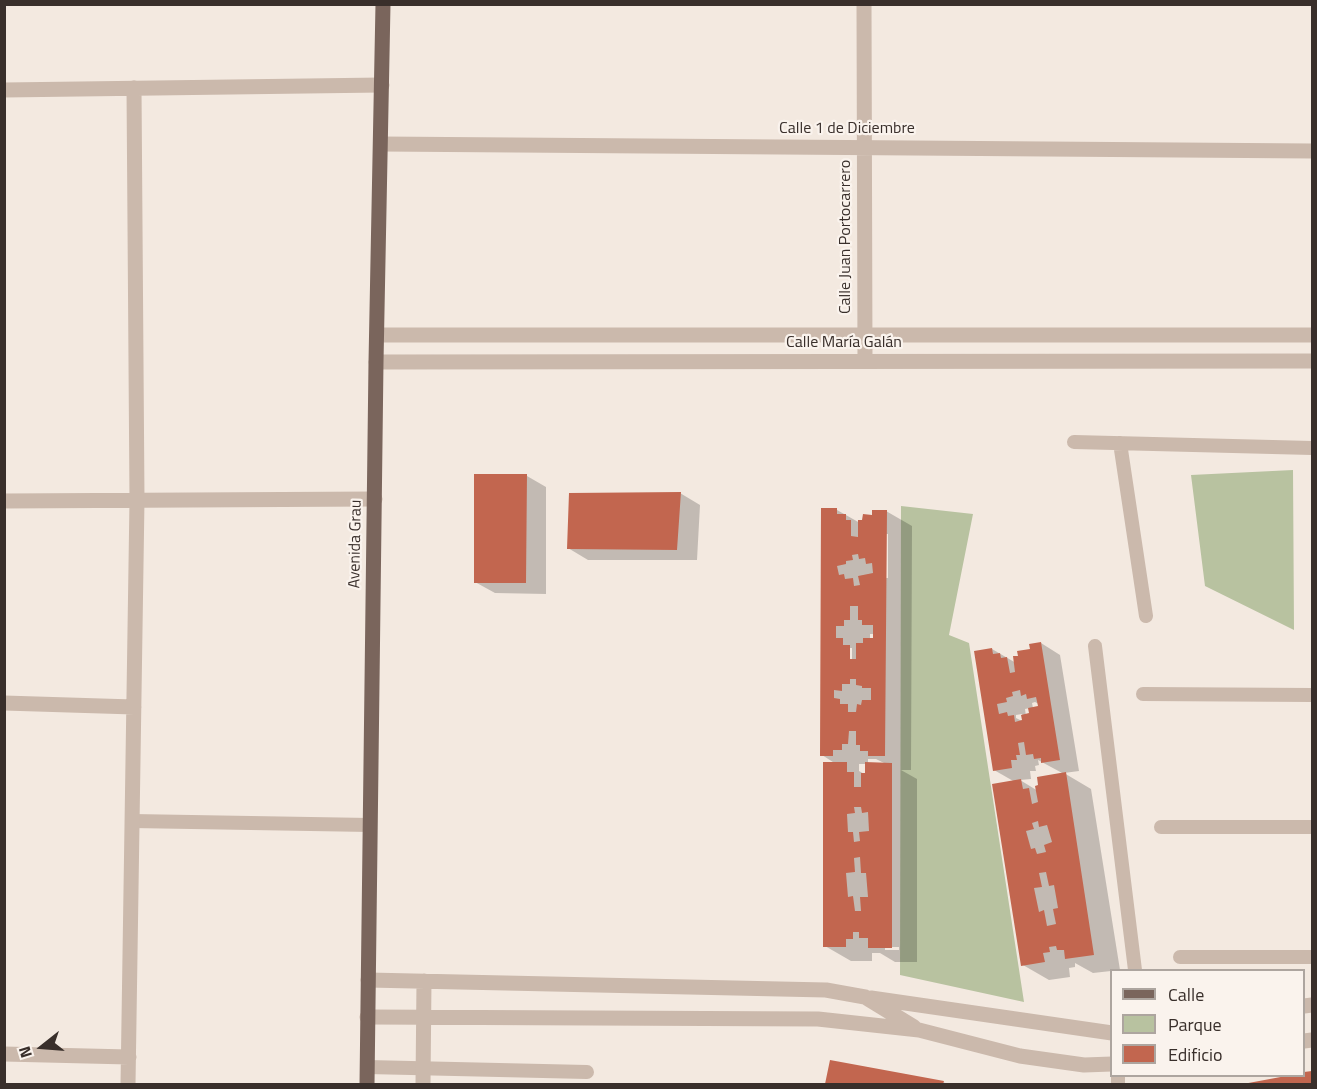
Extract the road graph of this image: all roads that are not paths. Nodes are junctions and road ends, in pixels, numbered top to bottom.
1 (383, 4) edge
2 (864, 4) edge
3 (382, 85) junction
4 (134, 88) junction
5 (4, 90) edge
6 (381, 144) junction
7 (864, 148) junction
8 (1312, 151) edge
9 (377, 335) junction
10 (865, 335) junction
11 (1312, 335) edge
12 (866, 361) junction
13 (1312, 361) edge
14 (376, 362) junction
15 (1074, 442) dead end
16 (1120, 443) junction
17 (1312, 448) edge
18 (375, 499) junction
19 (137, 500) junction
20 (4, 501) edge
21 (1146, 616) dead end
22 (1095, 646) dead end
23 (1143, 694) dead end
24 (1312, 695) edge
25 (4, 703) edge
26 (134, 708) junction
27 (132, 821) junction
28 (369, 825) junction
29 (1161, 827) dead end
30 (1312, 827) edge
31 (1180, 957) dead end
32 (1312, 957) edge
33 (1135, 969) edge
34 (368, 980) junction
35 (424, 981) junction
36 (865, 997) junction
37 (367, 1017) junction
38 (424, 1017) junction
39 (919, 1030) junction
40 (1110, 1033) edge
41 (4, 1054) edge
42 (129, 1057) junction
43 (1110, 1064) edge
44 (367, 1067) junction
45 (587, 1072) dead end
46 (423, 1077) edge
47 (128, 1084) edge
48 (367, 1084) edge

1 - 3 main road, Avenida Grau
2 - 7 street, Calle Juan Portocarrero
3 - 4 street
3 - 6 main road, Avenida Grau
4 - 5 street
4 - 19 street
6 - 7 street, Calle 1 de Diciembre
6 - 9 main road, Avenida Grau
7 - 8 street, Calle 1 de Diciembre
7 - 10 street, Calle Juan Portocarrero
9 - 10 street, Calle María Galán
9 - 14 main road, Avenida Grau
10 - 11 street, Calle María Galán
10 - 12 street, Calle Juan Portocarrero
12 - 13 street, Calle María Galán
12 - 14 street, Calle María Galán
14 - 18 main road, Avenida Grau
15 - 16 lane
16 - 17 lane
16 - 21 lane
18 - 19 street
18 - 28 main road, Avenida Grau
19 - 20 street
19 - 26 street
22 - 33 lane
23 - 24 lane
25 - 26 street
26 - 27 street
27 - 28 lane
27 - 42 street
28 - 34 main road, Avenida Grau
29 - 30 lane
31 - 32 lane
34 - 35 street
34 - 37 main road, Avenida Grau
35 - 36 street
35 - 38 street
36 - 39 street
36 - 40 street
37 - 38 street
37 - 44 main road, Avenida Grau
38 - 39 street
38 - 46 street
39 - 43 street
41 - 42 street
42 - 47 street
44 - 46 lane
44 - 48 main road, Avenida Grau
45 - 46 lane

